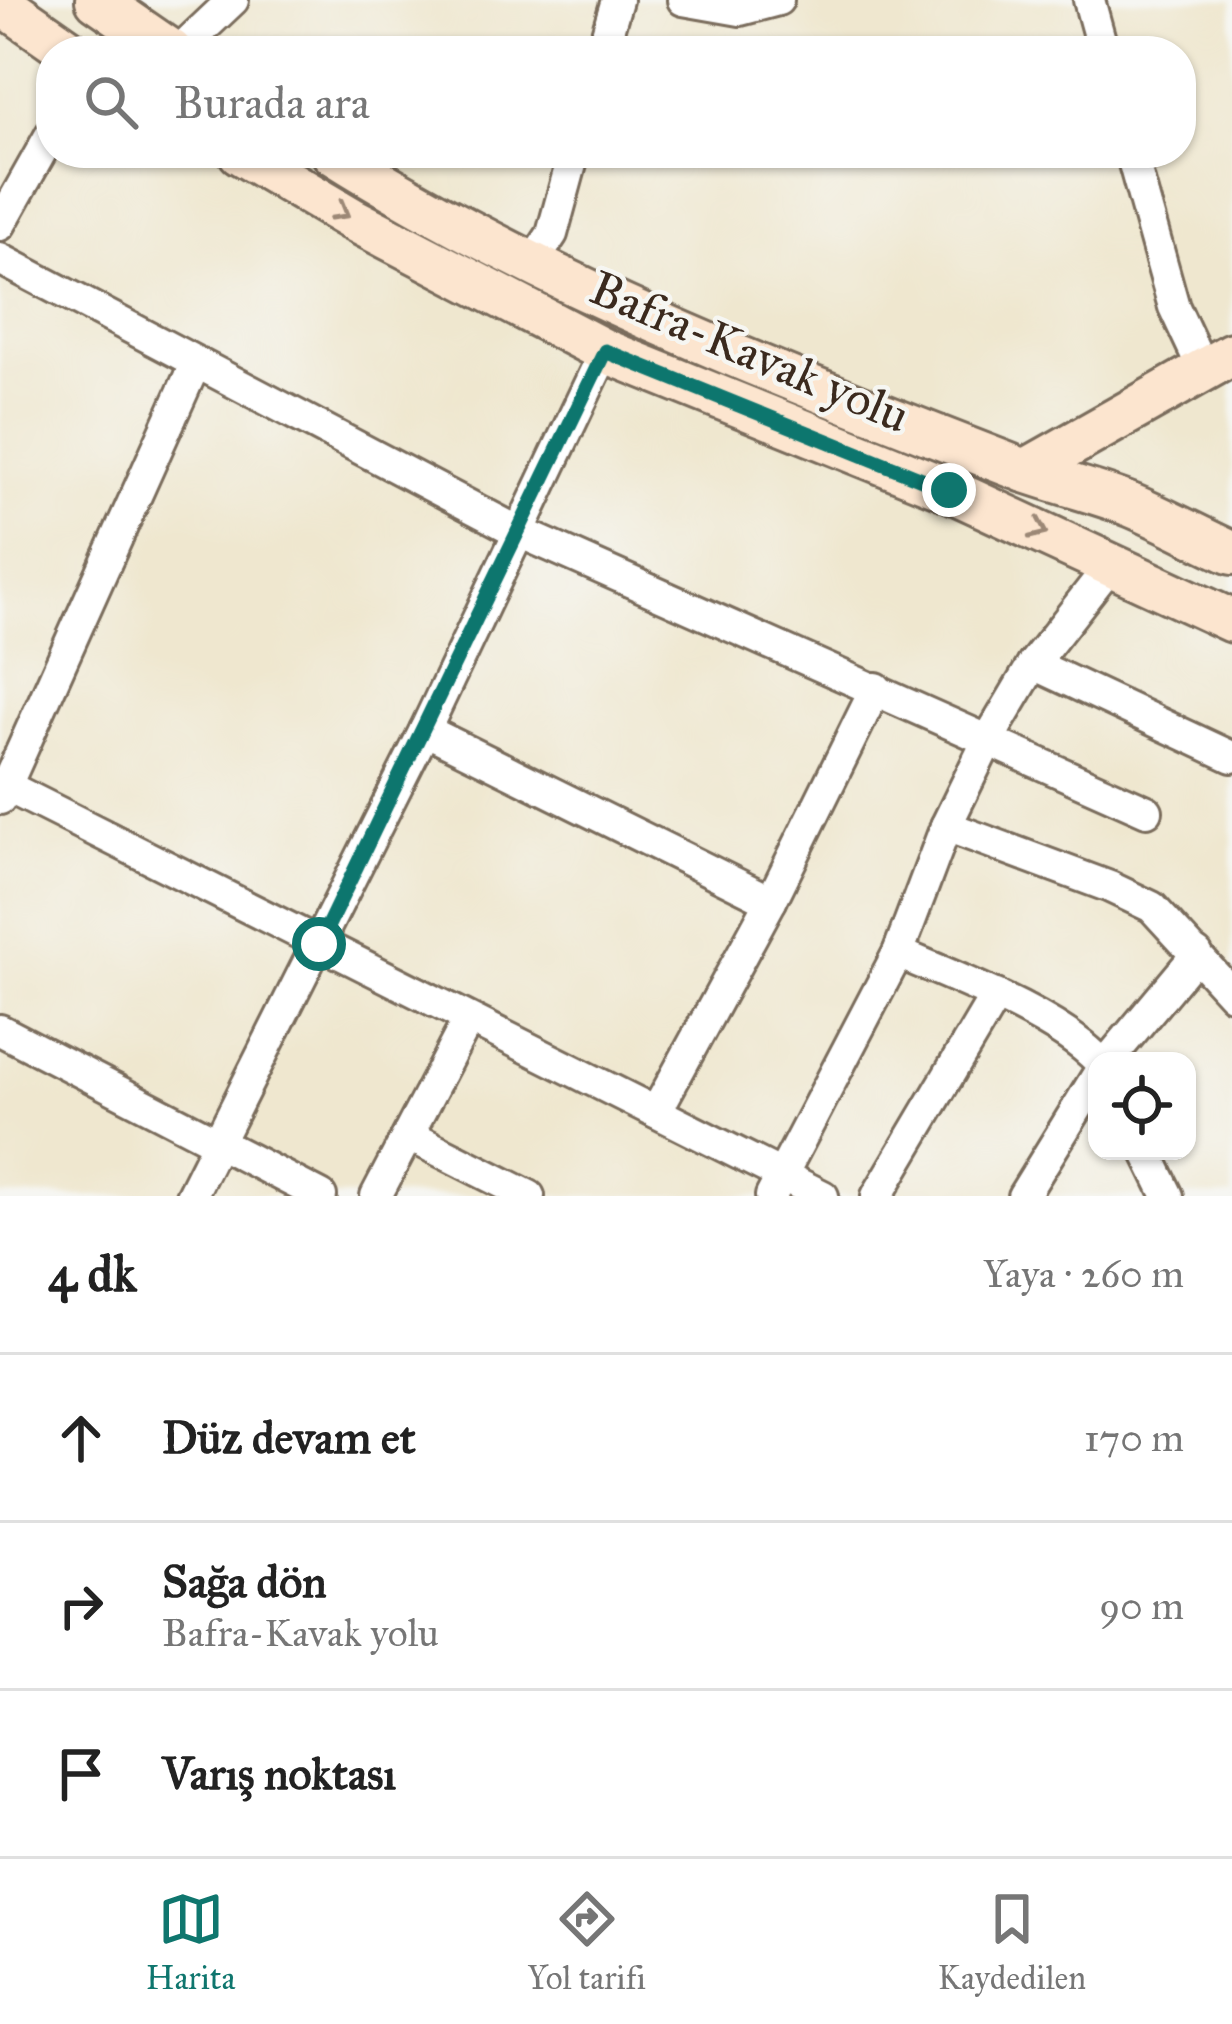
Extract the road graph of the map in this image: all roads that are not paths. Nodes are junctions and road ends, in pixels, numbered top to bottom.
1 (97, 0) edge
2 (233, 0) edge
3 (616, 0) edge
4 (683, 0) edge
5 (778, 0) edge
6 (1089, 0) edge
7 (0, 2) edge
8 (49, 36) edge
9 (144, 36) edge
10 (176, 36) edge
11 (606, 36) edge
12 (1099, 36) edge
13 (36, 161) edge
14 (265, 168) edge
15 (357, 168) edge
16 (570, 168) edge
17 (1135, 168) edge
18 (0, 225) edge
19 (0, 260) edge
20 (532, 264) junction
21 (605, 351) junction
22 (1218, 363) edge
23 (195, 364) junction
24 (1025, 471) junction
25 (517, 531) junction
26 (1232, 553) edge
27 (1112, 563) junction
28 (1224, 615) edge
29 (1033, 664) junction
30 (876, 688) junction
31 (425, 730) junction
32 (988, 740) junction
33 (1232, 757) edge
34 (2, 789) edge
35 (1148, 811) dead end
36 (946, 826) junction
37 (770, 901) junction
38 (319, 944) junction
39 (898, 953) junction
40 (1197, 954) junction
41 (1232, 994) edge
42 (996, 995) junction
43 (467, 1020) junction
44 (0, 1030) edge
45 (1092, 1052) edge
46 (1111, 1052) edge
47 (1088, 1091) edge
48 (656, 1112) junction
49 (410, 1136) junction
50 (218, 1145) junction
51 (1150, 1160) edge
52 (777, 1186) edge
53 (191, 1196) edge
54 (321, 1196) edge
55 (376, 1196) edge
56 (530, 1196) edge
57 (823, 1196) edge
58 (877, 1196) edge
59 (1023, 1196) edge
60 (1168, 1196) edge

1 - 9 main road
2 - 10 street
3 - 11 street
4 - 5 street
6 - 12 street
7 - 8 main road
13 - 18 street
14 -> 21 main road, Bafra-Kavak yolu
15 - 20 main road, Bafra-Kavak yolu
16 - 20 street
17 - 22 street
19 - 23 street
20 - 24 main road, Bafra-Kavak yolu
21 - 25 street
21 -> 27 main road, Bafra-Kavak yolu
22 - 24 main road
23 - 25 street
23 - 34 street
24 - 26 main road, Bafra-Kavak yolu
25 - 30 street
25 - 31 street
26 - 28 main road
27 - 28 main road, Bafra-Kavak yolu
27 - 29 street
29 - 32 street
29 - 33 street
30 - 32 street
30 - 37 street
31 - 37 street
31 - 38 street
32 - 35 street
32 - 36 street
34 - 38 street
36 - 39 street
36 - 40 street
37 - 48 street
38 - 43 street
38 - 50 street
39 - 42 street
39 - 52 street
40 - 41 street
40 - 46 street
42 - 45 street
42 - 58 street
43 - 48 street
43 - 49 street
44 - 50 street
47 - 59 street
48 - 52 street
49 - 55 street
49 - 56 street
50 - 53 street
50 - 54 street
51 - 60 street
52 - 57 street

